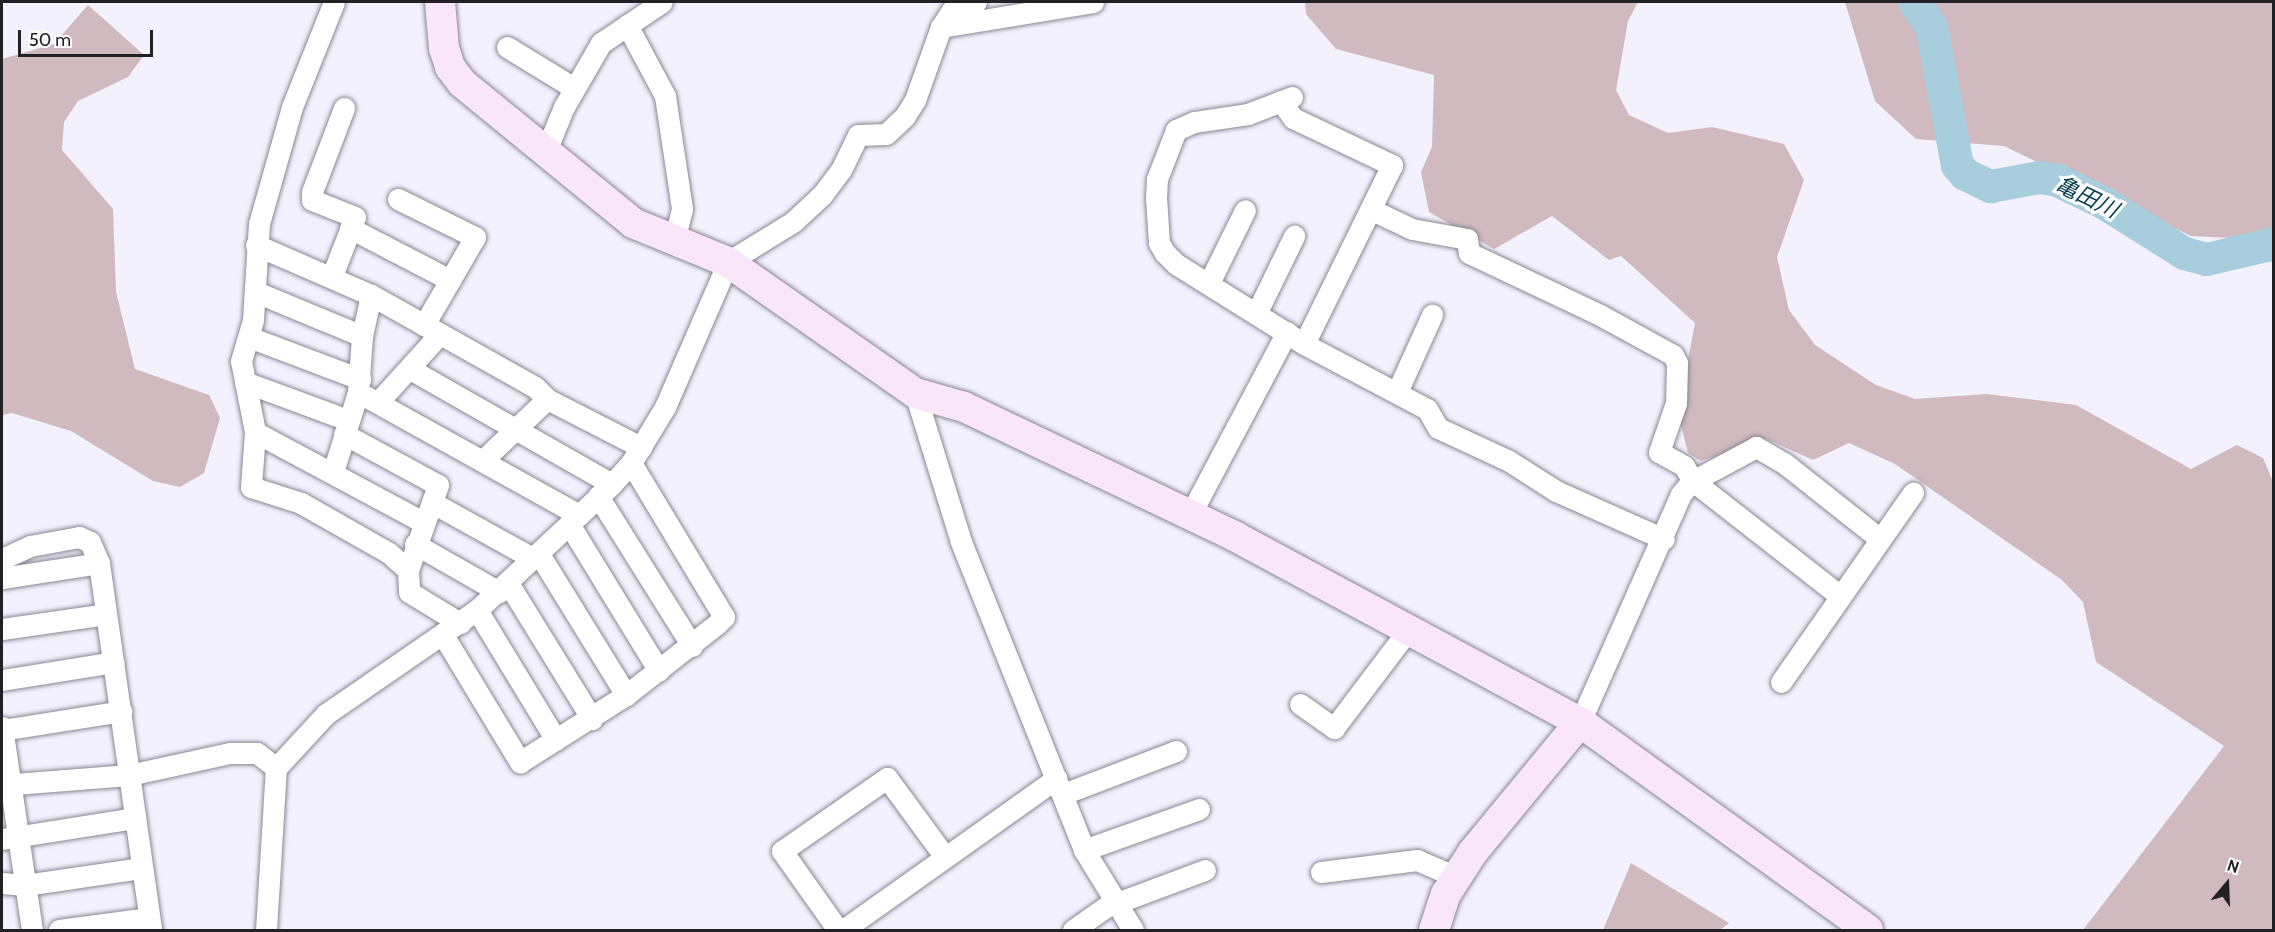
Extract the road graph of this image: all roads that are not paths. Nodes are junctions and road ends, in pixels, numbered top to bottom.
1 (334, 2) edge
2 (440, 2) edge
3 (662, 2) edge
4 (976, 2) edge
5 (1093, 2) edge
6 (627, 25) junction
7 (941, 27) junction
8 (507, 47) dead end
9 (574, 88) junction
10 (344, 108) dead end
11 (545, 153) junction
12 (398, 199) dead end
13 (1245, 210) dead end
14 (1372, 210) junction
15 (350, 228) junction
16 (1294, 236) dead end
17 (674, 240) junction
18 (256, 245) junction
19 (729, 262) junction
20 (332, 276) junction
21 (450, 280) junction
22 (1209, 284) junction
23 (256, 292) junction
24 (371, 295) junction
25 (1257, 312) junction
26 (1432, 315) dead end
27 (431, 330) junction
28 (1287, 333) junction
29 (362, 336) junction
30 (249, 337) junction
31 (1304, 344) junction
32 (410, 369) junction
33 (245, 382) junction
34 (359, 385) junction
35 (915, 393) junction
36 (1397, 393) junction
37 (547, 399) junction
38 (379, 401) junction
39 (346, 427) junction
40 (514, 429) junction
41 (255, 432) junction
42 (636, 455) junction
43 (483, 460) junction
44 (333, 472) junction
45 (1693, 481) junction
46 (605, 490) junction
47 (1913, 493) dead end
48 (433, 503) junction
49 (1190, 515) junction
50 (574, 519) junction
51 (423, 522) junction
52 (1664, 539) junction
53 (1880, 539) junction
54 (415, 544) junction
55 (536, 556) junction
56 (2, 559) edge
57 (99, 563) junction
58 (408, 570) junction
59 (2, 578) edge
60 (504, 587) junction
61 (1840, 596) junction
62 (477, 610) junction
63 (106, 614) junction
64 (2, 629) edge
65 (451, 629) junction
66 (1409, 629) junction
67 (692, 646) junction
68 (114, 662) junction
69 (659, 671) junction
70 (2, 680) edge
71 (1781, 682) dead end
72 (626, 696) junction
73 (1300, 704) dead end
74 (122, 711) junction
75 (592, 719) junction
76 (1580, 722) junction
77 (2, 729) edge
78 (556, 740) junction
79 (1176, 751) dead end
80 (276, 768) junction
81 (129, 775) junction
82 (6, 784) edge
83 (1060, 786) junction
84 (1199, 809) dead end
85 (135, 818) junction
86 (10, 837) edge
87 (1084, 850) junction
88 (945, 857) junction
89 (142, 868) junction
90 (1205, 870) dead end
91 (1321, 872) dead end
92 (1456, 878) junction
93 (2, 884) edge
94 (25, 885) junction
95 (1114, 903) junction
96 (150, 924) edge
97 (32, 930) edge
98 (59, 930) edge
99 (266, 930) edge
100 (838, 930) edge
101 (843, 930) edge
102 (1073, 930) edge
103 (1133, 930) edge
104 (1434, 930) edge
105 (1868, 930) edge

1 - 18 street
2 - 11 street
3 - 6 street
4 - 7 street
5 - 7 street
6 - 9 street
6 - 17 street
7 - 19 street
8 - 9 street
9 - 11 street
10 - 15 street
11 - 17 street
12 - 21 street
13 - 22 street
14 - 22 street
14 - 31 street
14 - 45 street
15 - 20 street
15 - 21 street
16 - 25 street
17 - 19 street
18 - 20 street
18 - 23 street
19 - 35 street
19 - 42 street
20 - 24 street
21 - 27 street
22 - 25 street
23 - 29 street
23 - 30 street
24 - 27 street
24 - 29 street
25 - 28 street
26 - 36 street
27 - 32 street
27 - 37 street
28 - 31 street
28 - 49 street
29 - 34 street
30 - 33 street
30 - 34 street
31 - 36 street
32 - 38 street
32 - 40 street
33 - 39 street
33 - 41 street
34 - 38 street
34 - 39 street
35 - 49 street
35 - 83 street
36 - 52 street
37 - 40 street
37 - 42 street
38 - 43 street
39 - 44 street
39 - 48 street
40 - 43 street
40 - 46 street
41 - 44 street
41 - 58 street
42 - 46 street
42 - 67 street
43 - 50 street
44 - 51 street
45 - 52 street
45 - 53 street
45 - 61 street
46 - 50 street
46 - 67 street
47 - 53 street
48 - 51 street
48 - 55 street
49 - 66 street
50 - 55 street
50 - 69 street
51 - 54 street
52 - 76 street
53 - 61 street
54 - 58 street
54 - 60 street
55 - 60 street
55 - 72 street
56 - 57 street
57 - 59 street
57 - 63 street
58 - 65 street
60 - 62 street
60 - 75 street
61 - 71 street
62 - 65 street
62 - 78 street
63 - 64 street
63 - 68 street
65 - 78 street
65 - 80 street
66 - 73 street
66 - 76 street
67 - 69 street
68 - 70 street
68 - 74 street
69 - 72 street
72 - 75 street
74 - 77 street
74 - 81 street
75 - 78 street
76 - 92 street
76 - 105 street
77 - 82 street
79 - 83 street
80 - 81 street
80 - 99 street
81 - 82 street
81 - 85 street
82 - 86 street
83 - 87 street
83 - 88 street
84 - 87 street
85 - 86 street
85 - 89 street
86 - 94 street
87 - 95 street
88 - 100 street
88 - 101 street
89 - 94 street
89 - 96 street
90 - 95 street
91 - 92 street
92 - 104 street
93 - 94 street
94 - 97 street
95 - 102 street
95 - 103 street
96 - 98 street

